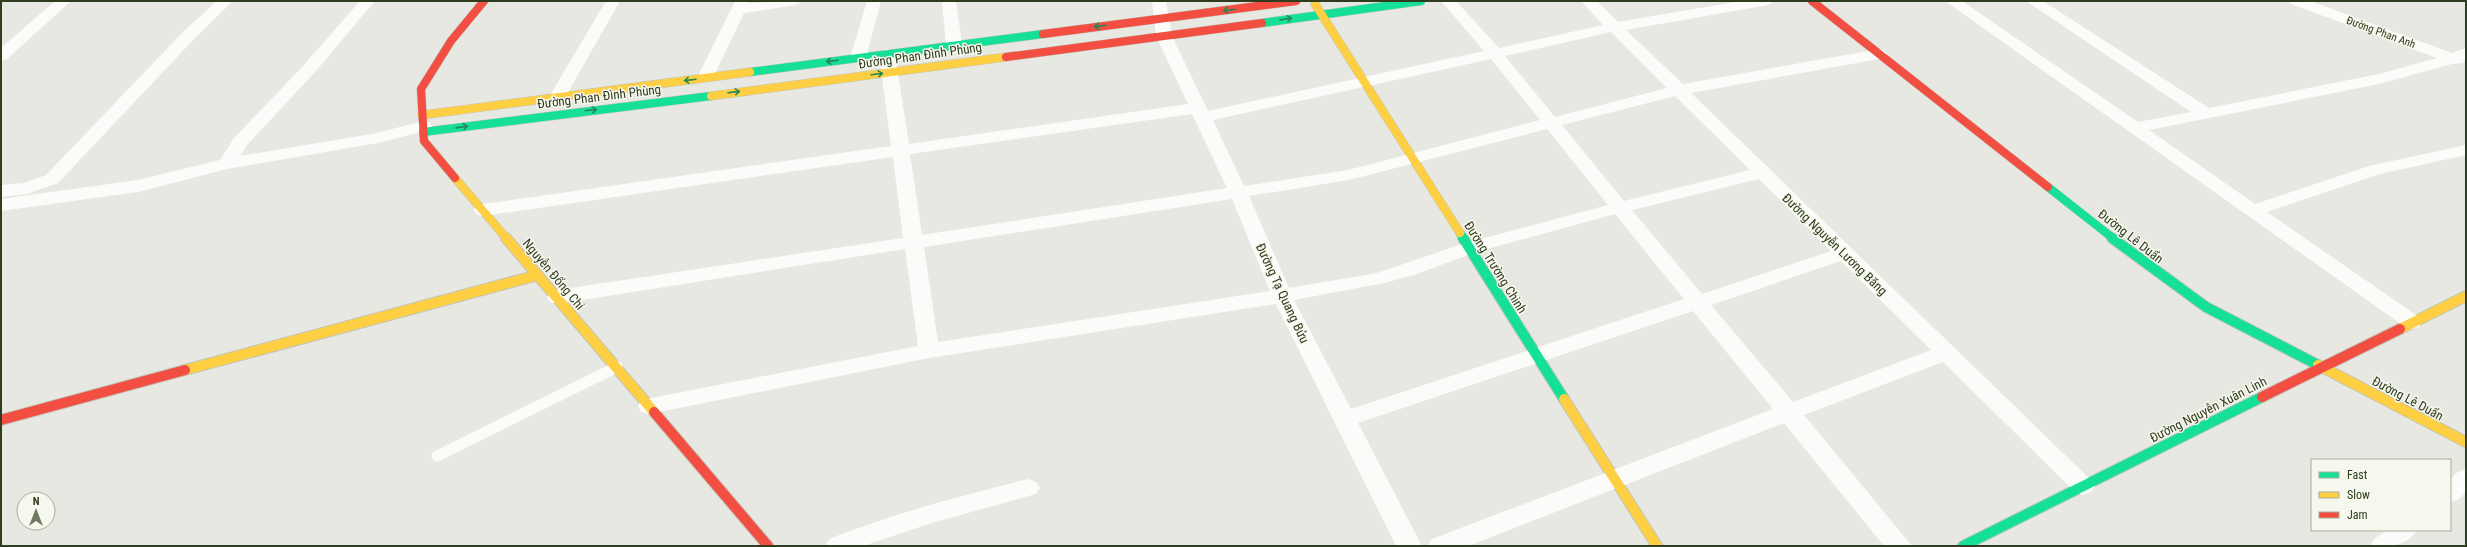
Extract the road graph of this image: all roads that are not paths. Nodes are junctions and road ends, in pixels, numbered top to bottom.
1 (64, 1) edge
2 (226, 1) edge
3 (368, 1) edge
4 (484, 1) edge
5 (613, 1) edge
6 (796, 1) edge
7 (874, 1) edge
8 (949, 1) edge
9 (1159, 1) edge
10 (1296, 1) edge
11 (1314, 1) edge
12 (1421, 1) edge
13 (1448, 1) edge
14 (1588, 1) edge
15 (1768, 1) edge
16 (1812, 1) edge
17 (1952, 1) edge
18 (2056, 1) edge
19 (2296, 1) edge
20 (2036, 3) edge
21 (740, 5) edge
22 (1322, 14) junction
23 (1163, 27) junction
24 (1614, 27) junction
25 (954, 45) junction
26 (1495, 53) junction
27 (887, 54) junction
28 (1879, 54) junction
29 (1, 56) edge
30 (858, 58) junction
31 (2462, 58) edge
32 (892, 73) junction
33 (705, 78) junction
34 (1365, 83) junction
35 (1678, 90) junction
36 (557, 97) junction
37 (1201, 112) junction
38 (2206, 114) junction
39 (1551, 122) junction
40 (423, 124) junction
41 (2136, 128) junction
42 (2466, 150) edge
43 (902, 151) junction
44 (1413, 158) junction
45 (227, 164) junction
46 (1763, 173) junction
47 (1, 191) edge
48 (1238, 192) junction
49 (1, 205) edge
50 (1618, 207) junction
51 (483, 210) junction
52 (2251, 211) junction
53 (914, 241) junction
54 (1469, 248) junction
55 (1845, 253) junction
56 (538, 276) junction
57 (1282, 296) junction
58 (2466, 296) edge
59 (557, 297) junction
60 (1697, 301) junction
61 (2412, 322) junction
62 (929, 351) junction
63 (1947, 352) junction
64 (1537, 356) junction
65 (617, 367) junction
66 (2321, 367) junction
67 (649, 406) junction
68 (1788, 411) junction
69 (1345, 419) junction
70 (1, 420) edge
71 (2466, 442) edge
72 (437, 456) dead end
73 (2466, 478) edge
74 (1616, 481) junction
75 (2083, 486) junction
76 (1028, 488) dead end
77 (2451, 492) edge
78 (2404, 531) edge
79 (1401, 544) edge
80 (768, 546) edge
81 (838, 546) edge
82 (1441, 546) edge
83 (1656, 546) edge
84 (1899, 546) edge
85 (1963, 546) edge
86 (2383, 546) edge

1 - 29 street
2 - 47 street
3 - 45 street
4 - 40 street, Nguyễn Đổng Chi
5 - 36 street
6 - 21 street
7 - 30 street
8 - 25 street
9 - 23 street, Đường Tạ Quang Bửu
10 -> 23 street, Đường Phan Đình Phùng
11 - 22 street, Đường Trường Chinh
12 - 22 street, Đường Phan Đình Phùng
13 - 26 street
14 - 24 street, Đường Nguyễn Lương Băng
15 - 24 street
16 - 28 street, Đường Lê Duẩn
17 - 41 street
18 - 20 street
19 - 31 street, Đường Phan Anh
20 - 38 street
21 - 33 street
23 -> 22 street, Đường Phan Đình Phùng
22 - 34 street, Đường Trường Chinh
23 -> 25 street, Đường Phan Đình Phùng
23 - 32 street, Đường Phan Đình Phùng
23 - 37 street, Đường Tạ Quang Bửu
24 - 26 street
24 - 35 street, Đường Nguyễn Lương Băng
25 - 27 street, Đường Phan Đình Phùng
26 - 34 street
26 - 39 street
27 - 30 street, Đường Phan Đình Phùng
27 - 32 street
28 - 35 street
28 - 66 street, Đường Lê Duẩn
30 -> 33 street, Đường Phan Đình Phùng
31 - 38 street
40 -> 32 street, Đường Phan Đình Phùng
32 - 43 street
33 -> 36 street, Đường Phan Đình Phùng
34 - 37 street
34 - 44 street, Đường Trường Chinh
35 - 39 street
35 - 46 street, Đường Nguyễn Lương Băng
36 - 40 street, Đường Phan Đình Phùng
37 - 43 street
37 - 48 street, Đường Tạ Quang Bửu
38 - 41 street
39 - 44 street
39 - 50 street
40 - 45 street
40 - 51 street, Nguyễn Đổng Chi
41 - 52 street
42 - 52 street
43 - 51 street
43 - 53 street
44 - 48 street
44 - 54 street, Đường Trường Chinh
45 - 49 street
46 - 50 street
46 - 55 street, Đường Nguyễn Lương Băng
48 - 53 street
48 - 57 street, Đường Tạ Quang Bửu
50 - 54 street
50 - 60 street
51 - 56 street, Nguyễn Đổng Chi
52 - 61 street
53 - 59 street
53 - 62 street
54 - 57 street
54 - 64 street, Đường Trường Chinh
55 - 60 street
55 - 63 street, Đường Nguyễn Lương Băng
56 - 59 street, Nguyễn Đổng Chi
56 - 70 street
57 - 62 street
57 - 69 street, Đường Tạ Quang Bửu
58 - 61 street, Đường Nguyễn Xuân Linh
59 - 65 street, Nguyễn Đổng Chi
60 - 64 street
60 - 68 street
61 - 66 street, Đường Nguyễn Xuân Linh
62 - 67 street
63 - 68 street
63 - 75 street, Đường Nguyễn Lương Băng
64 - 69 street
64 - 74 street, Đường Trường Chinh
65 - 67 street, Nguyễn Đổng Chi
65 - 72 lane
66 - 71 street, Đường Lê Duẩn
66 - 75 street, Đường Nguyễn Xuân Linh
67 - 80 street, Nguyễn Đổng Chi
68 - 74 street
68 - 84 street
69 - 79 street, Đường Tạ Quang Bửu
73 - 77 street
74 - 82 street
74 - 83 street, Đường Trường Chinh
75 - 85 street, Đường Nguyễn Xuân Linh
76 - 81 street
78 - 86 street

